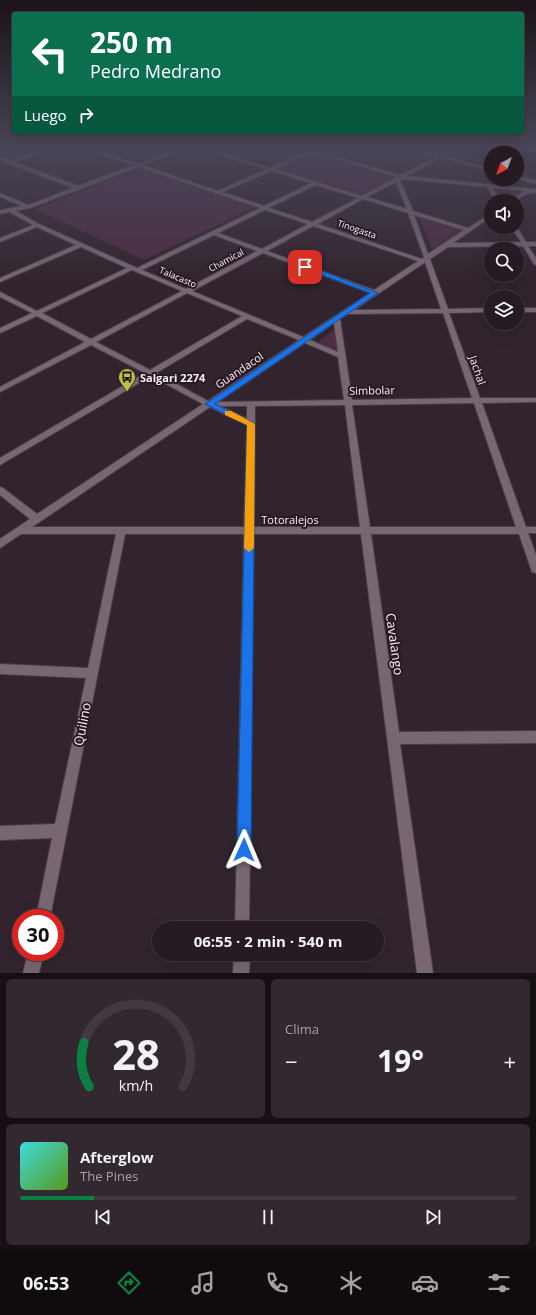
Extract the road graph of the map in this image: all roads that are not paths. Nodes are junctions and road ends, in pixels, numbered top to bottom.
1 (68, 191) edge
2 (300, 191) edge
3 (341, 191) edge
4 (375, 191) edge
5 (404, 191) edge
6 (219, 192) edge
7 (0, 195) edge
8 (363, 198) junction
9 (28, 207) junction
10 (265, 208) junction
11 (10, 210) junction
12 (0, 212) edge
13 (411, 213) junction
14 (484, 220) edge
15 (314, 224) junction
16 (37, 226) junction
17 (469, 230) junction
18 (214, 232) junction
19 (0, 240) edge
20 (524, 244) joint
21 (536, 244) edge
22 (82, 245) junction
23 (447, 245) junction
24 (484, 245) edge
25 (263, 251) junction
26 (425, 259) junction
27 (536, 264) edge
28 (135, 268) junction
29 (0, 280) edge
30 (188, 291) junction
31 (375, 293) junction
32 (0, 294) edge
33 (484, 310) edge
34 (524, 310) edge
35 (536, 310) edge
36 (446, 311) junction
37 (347, 312) junction
38 (36, 313) junction
39 (247, 316) junction
40 (337, 319) junction
41 (0, 331) edge
42 (304, 340) junction
43 (91, 342) junction
44 (342, 356) junction
45 (150, 373) junction
46 (0, 390) edge
47 (477, 399) junction
48 (536, 400) edge
49 (348, 402) junction
50 (209, 404) junction
51 (251, 404) junction
52 (251, 424) junction
53 (0, 462) edge
54 (0, 490) edge
55 (37, 519) junction
56 (522, 530) junction
57 (536, 530) edge
58 (19, 531) junction
59 (121, 531) junction
60 (249, 531) junction
61 (366, 531) junction
62 (0, 544) edge
63 (536, 569) edge
64 (0, 669) edge
65 (92, 673) junction
66 (536, 737) edge
67 (394, 738) junction
68 (60, 831) junction
69 (0, 833) edge
70 (45, 909) edge
71 (242, 921) edge
72 (34, 961) edge
73 (242, 961) edge
74 (31, 973) edge
75 (241, 973) edge
76 (425, 973) edge

1 - 9 street
2 - 10 street
3 - 8 street
4 - 8 street, Chamical
5 - 13 street, Jachal
6 - 10 street, Tinogasta
7 - 9 street
8 - 13 street
8 - 15 street, Chamical
9 - 11 street
10 - 15 street, Tinogasta
10 - 18 street
11 - 12 street
11 - 16 street, Talacasto
13 - 17 street
13 - 26 street, Jachal
14 - 17 street, Guandacol
15 - 25 street, Chamical
15 - 26 street, Tinogasta
16 - 19 street
16 - 22 street, Talacasto
17 - 23 street, Guandacol
18 - 25 street
18 - 28 street
20 - 21 street
20 - 27 street
22 - 28 street, Talacasto
22 - 29 street
23 - 24 street
23 - 26 street, Guandacol
25 - 30 street, Chamical
25 - 31 street
26 - 31 street, Guandacol
26 - 36 street, Jachal
28 - 30 street, Talacasto
28 - 38 street
30 - 39 street, Talacasto
30 - 43 street, Chamical
31 - 37 street, Guandacol
32 - 38 street
33 - 36 street
34 - 35 street
36 - 37 street
36 - 47 street, Jachal
37 - 40 street, Guandacol
38 - 41 street
38 - 43 street
39 - 42 street, Talacasto
39 - 45 street
40 - 42 street, Guandacol
40 - 44 street, Cavalango
42 - 44 street, Talacasto
42 - 50 street, Guandacol
43 - 45 street
43 - 46 street, Chamical
44 - 49 street, Cavalango
45 - 50 street
45 - 53 street
47 - 48 street, Simbolar
47 - 49 street, Simbolar
47 - 56 street, Jachal
49 - 51 street, Simbolar
49 - 61 street, Cavalango
50 - 51 street, Simbolar
50 - 52 street
50 - 55 street, Guandacol
51 - 52 street
52 - 60 street
54 - 55 street
55 - 58 street, Guandacol
56 - 57 street, Totoralejos
56 - 61 street, Totoralejos
56 - 63 street, Jachal
58 - 59 street, Totoralejos
58 - 62 street, Guandacol
59 - 60 street, Totoralejos
59 - 65 street, Quilino
60 - 61 street, Totoralejos
60 - 71 street
61 - 67 street, Cavalango
64 - 65 street
65 - 68 street, Quilino
66 - 67 street
67 - 76 street, Cavalango
68 - 69 street
68 - 70 street, Quilino
72 - 74 street
73 - 75 street

